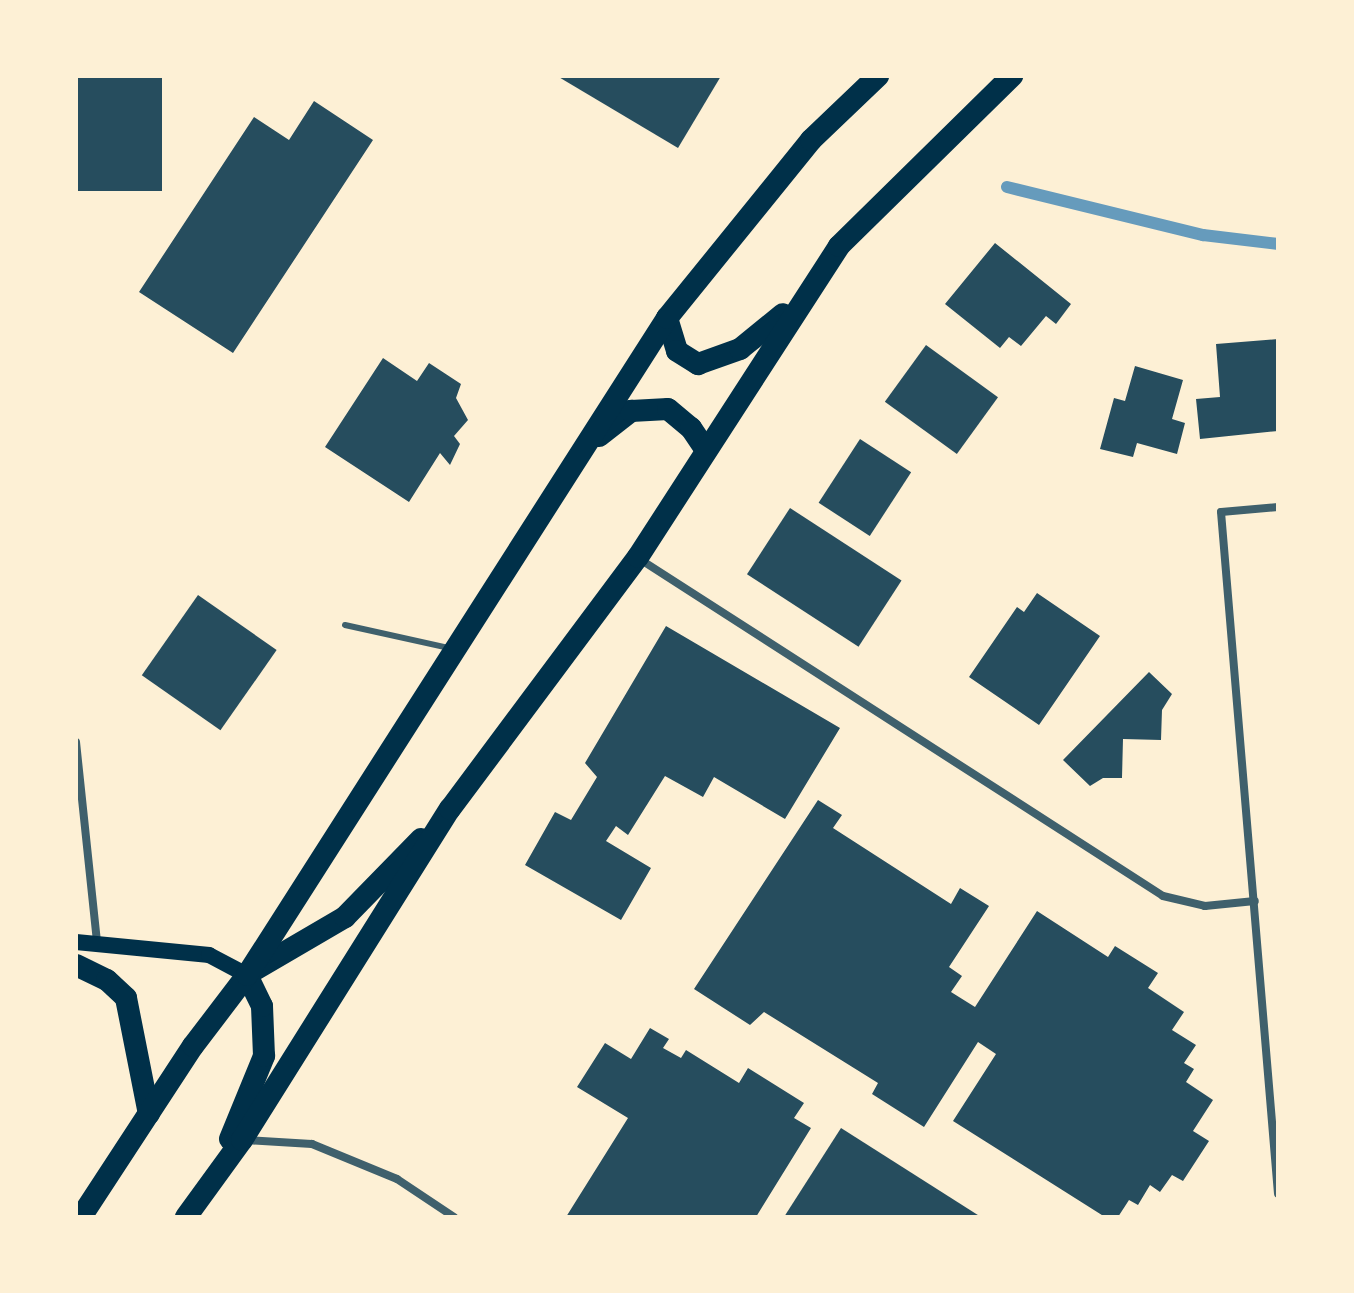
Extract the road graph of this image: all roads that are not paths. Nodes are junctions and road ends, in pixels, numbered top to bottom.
1 (878, 76) edge
2 (1012, 76) edge
3 (805, 295) junction
4 (667, 318) junction
5 (585, 446) junction
6 (705, 449) junction
7 (1278, 507) edge
8 (638, 557) junction
9 (345, 625) dead end
10 (456, 649) junction
11 (76, 742) edge
12 (450, 809) junction
13 (1255, 901) junction
14 (76, 942) edge
15 (97, 942) junction
16 (76, 965) edge
17 (247, 975) junction
18 (149, 1114) junction
19 (242, 1140) junction
20 (218, 1167) junction
21 (1278, 1194) edge
22 (81, 1217) edge
23 (186, 1217) edge
24 (454, 1217) edge

1 - 4 highway
2 - 3 highway
3 - 4 highway
3 - 6 highway
4 - 5 highway
5 - 6 highway
5 - 10 highway
6 - 8 highway
7 - 13 street
8 - 12 highway
8 - 13 street
9 - 10 lane
10 - 17 highway
11 - 15 street
12 - 17 highway
12 - 19 highway
13 - 21 street
14 - 15 main road
15 - 17 main road
16 - 18 highway
17 - 18 highway
17 - 20 highway
18 - 22 highway
19 - 20 highway
19 - 24 street
20 - 23 highway

